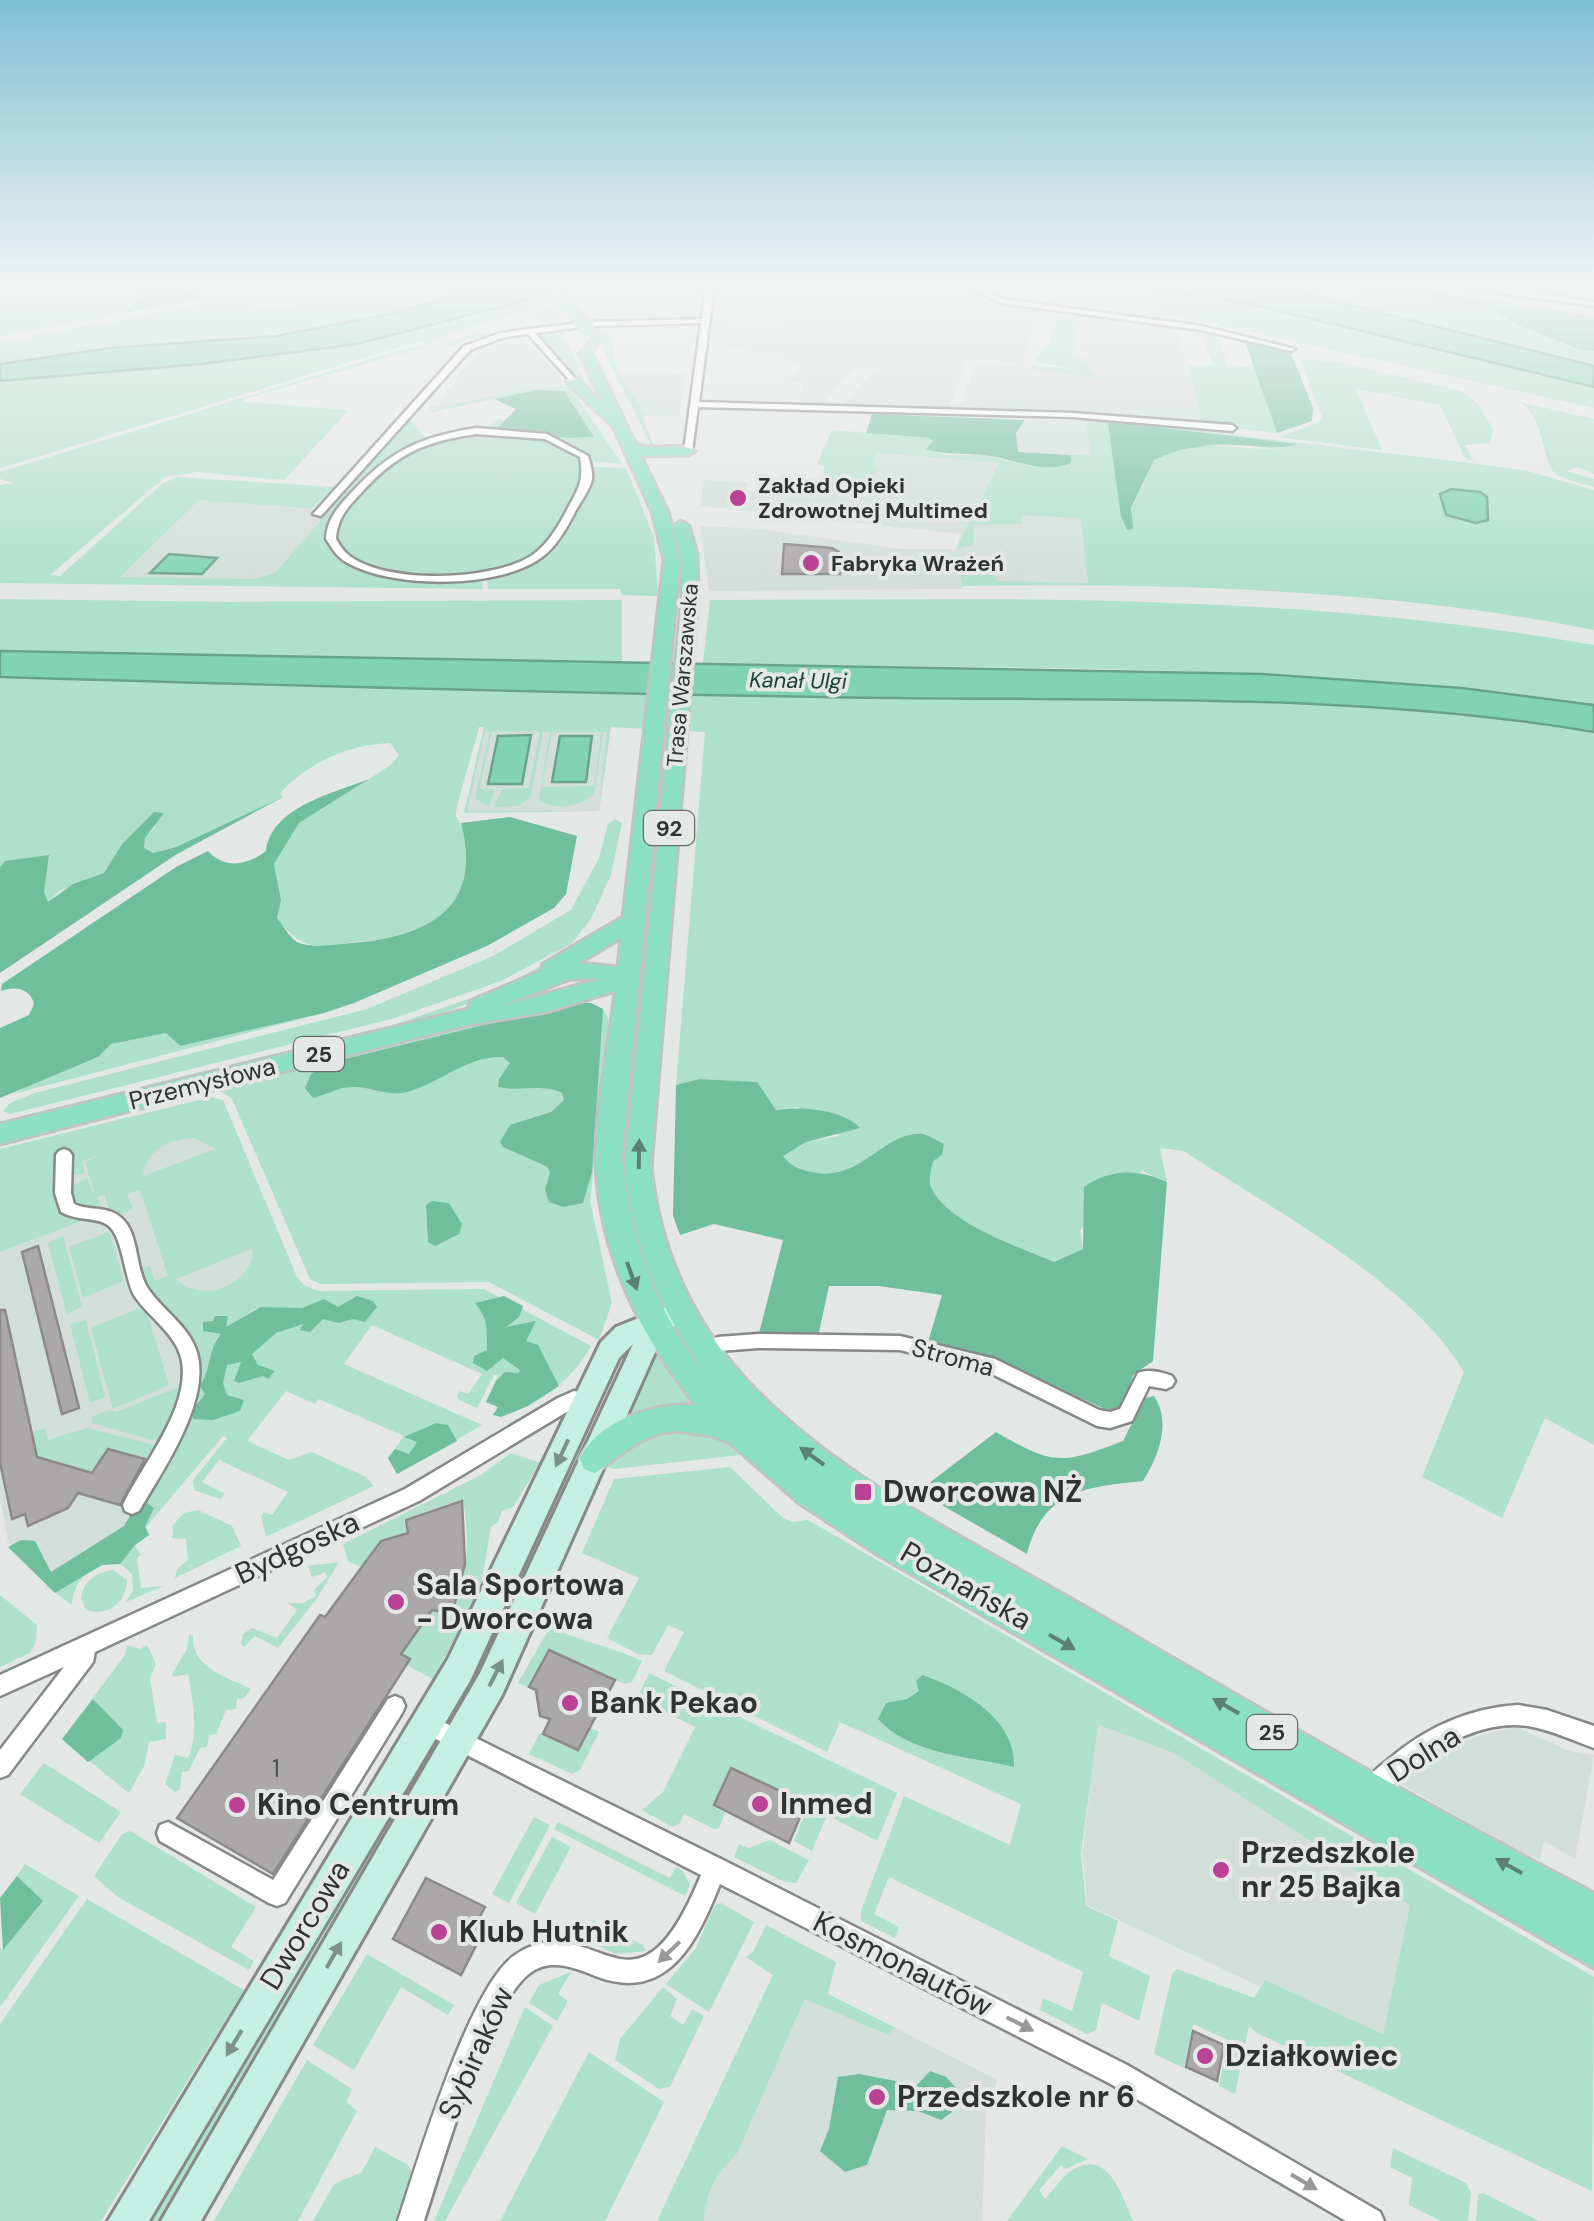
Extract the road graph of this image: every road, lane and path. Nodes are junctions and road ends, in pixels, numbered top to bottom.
1 (429, 391) edge
2 (581, 391) edge
3 (607, 391) edge
4 (612, 391) edge
5 (696, 391) edge
6 (694, 404) junction
7 (621, 428) junction
8 (1232, 428) dead end
9 (640, 451) junction
10 (688, 451) joint
11 (584, 456) joint
12 (318, 514) dead end
13 (665, 749) junction
14 (633, 921) junction
15 (627, 978) junction
16 (654, 978) junction
17 (532, 982) junction
18 (568, 996) junction
19 (462, 1018) junction
20 (622, 1019) junction
21 (0, 1134) edge
22 (64, 1154) dead end
23 (668, 1318) junction
24 (705, 1349) junction
25 (1166, 1382) dead end
26 (586, 1402) junction
27 (742, 1435) junction
28 (595, 1458) junction
29 (132, 1505) dead end
30 (84, 1648) junction
31 (0, 1686) edge
32 (395, 1706) dead end
33 (426, 1724) junction
34 (1594, 1737) edge
35 (460, 1740) junction
36 (0, 1767) edge
37 (1372, 1790) junction
38 (168, 1833) dead end
39 (716, 1868) junction
40 (1594, 1913) edge
41 (1594, 1949) edge
42 (128, 2221) edge
43 (180, 2221) edge
44 (411, 2221) edge
45 (1370, 2221) edge

1 - 12 street
2 - 7 main road
3 - 7 main road, Trasa Warszawska / 92
4 - 9 main road, Trasa Warszawska / 92
5 - 6 street
6 - 8 street
6 - 10 street
7 - 9 main road, Trasa Warszawska / 92
9 - 10 main road
9 - 13 main road, Trasa Warszawska / 92
11 - 11 street
13 - 14 main road, Trasa Warszawska / 92
13 - 16 main road, Trasa Warszawska / 92
14 - 15 main road, Trasa Warszawska / 92
14 - 17 main road, 25
15 - 16 main road, Przemysłowa / 25
15 - 17 main road, Przemysłowa / 25
15 - 18 main road
15 - 20 main road, Trasa Warszawska / 92
23 -> 16 main road, Poznańska / 25
17 - 19 main road, Przemysłowa / 25
18 - 19 main road, Przemysłowa / 25
18 - 20 main road
19 - 21 main road, Przemysłowa / 25
20 -> 23 main road, Poznańska / 25
22 - 29 street
23 - 24 main road, Poznańska / 25
23 - 26 street, Dworcowa
23 - 27 main road, Poznańska / 25
23 - 28 street, Dworcowa
24 - 25 street, Stroma
37 -> 24 main road, Poznańska / 25
26 - 30 street, Bydgoska
26 -> 33 street, Dworcowa
27 - 28 main road
27 -> 41 main road, Poznańska / 25
35 -> 28 street, Dworcowa
30 - 31 street, Bydgoska
30 - 36 street
32 - 38 street
33 - 35 street, Kosmonautów
33 -> 42 street, Dworcowa
34 - 37 street, Dolna
35 - 39 street, Kosmonautów
43 -> 35 street, Dworcowa
40 -> 37 main road, Poznańska / 25
39 -> 44 street, Sybiraków
39 -> 45 street, Kosmonautów

